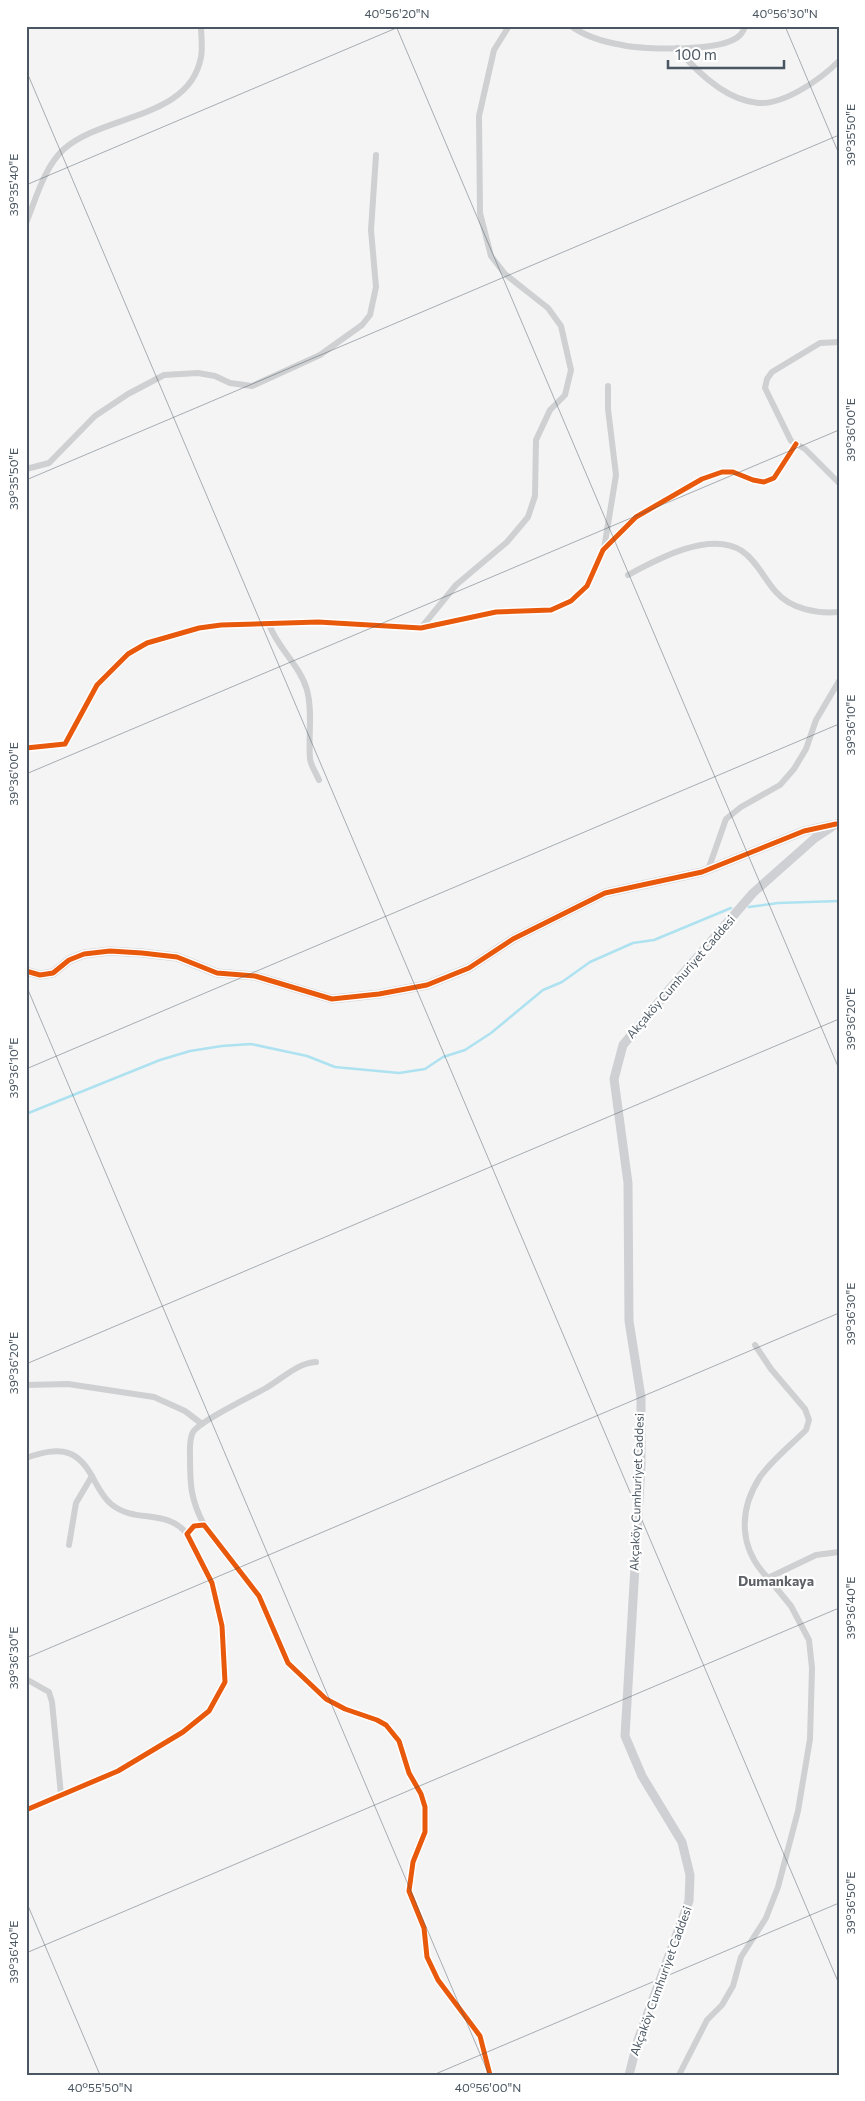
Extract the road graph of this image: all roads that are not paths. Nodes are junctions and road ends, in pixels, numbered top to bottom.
1 (201, 26) edge
2 (508, 26) edge
3 (571, 26) edge
4 (712, 26) edge
5 (726, 26) edge
6 (744, 26) edge
7 (677, 48) junction
8 (839, 61) edge
9 (376, 155) dead end
10 (26, 223) edge
11 (839, 342) edge
12 (608, 386) dead end
13 (796, 444) junction
14 (26, 469) edge
15 (839, 483) edge
16 (603, 550) junction
17 (628, 576) dead end
18 (839, 612) edge
19 (269, 624) junction
20 (421, 628) junction
21 (839, 681) edge
22 (26, 748) edge
23 (319, 780) dead end
24 (837, 823) edge
25 (708, 870) junction
26 (26, 971) edge
27 (755, 1345) dead end
28 (316, 1362) dead end
29 (26, 1385) edge
30 (202, 1424) junction
31 (26, 1458) edge
32 (92, 1476) junction
33 (204, 1525) junction
34 (187, 1534) junction
35 (69, 1545) dead end
36 (839, 1552) edge
37 (768, 1578) junction
38 (26, 1679) edge
39 (61, 1795) junction
40 (26, 1810) edge
41 (490, 2075) edge
42 (629, 2075) edge
43 (679, 2075) edge

1 - 10 street
2 - 20 street
3 - 7 street
4 - 5 street
6 - 7 street
7 - 8 street
9 - 14 street
11 - 13 street
12 - 16 street
13 - 15 street
13 - 16 street
16 - 20 street
17 - 18 street
19 - 20 street
19 - 22 street
19 - 23 street
21 - 25 street
24 - 25 main road
24 - 42 main road, Akçaköy Cumhuriyet Caddesi
25 - 26 main road
27 - 37 street
28 - 30 street
29 - 30 street
30 - 33 street
31 - 32 street
32 - 34 street
32 - 35 street
33 - 34 street
33 - 41 street
34 - 39 street
36 - 37 street
37 - 43 street
38 - 39 street
39 - 40 street

